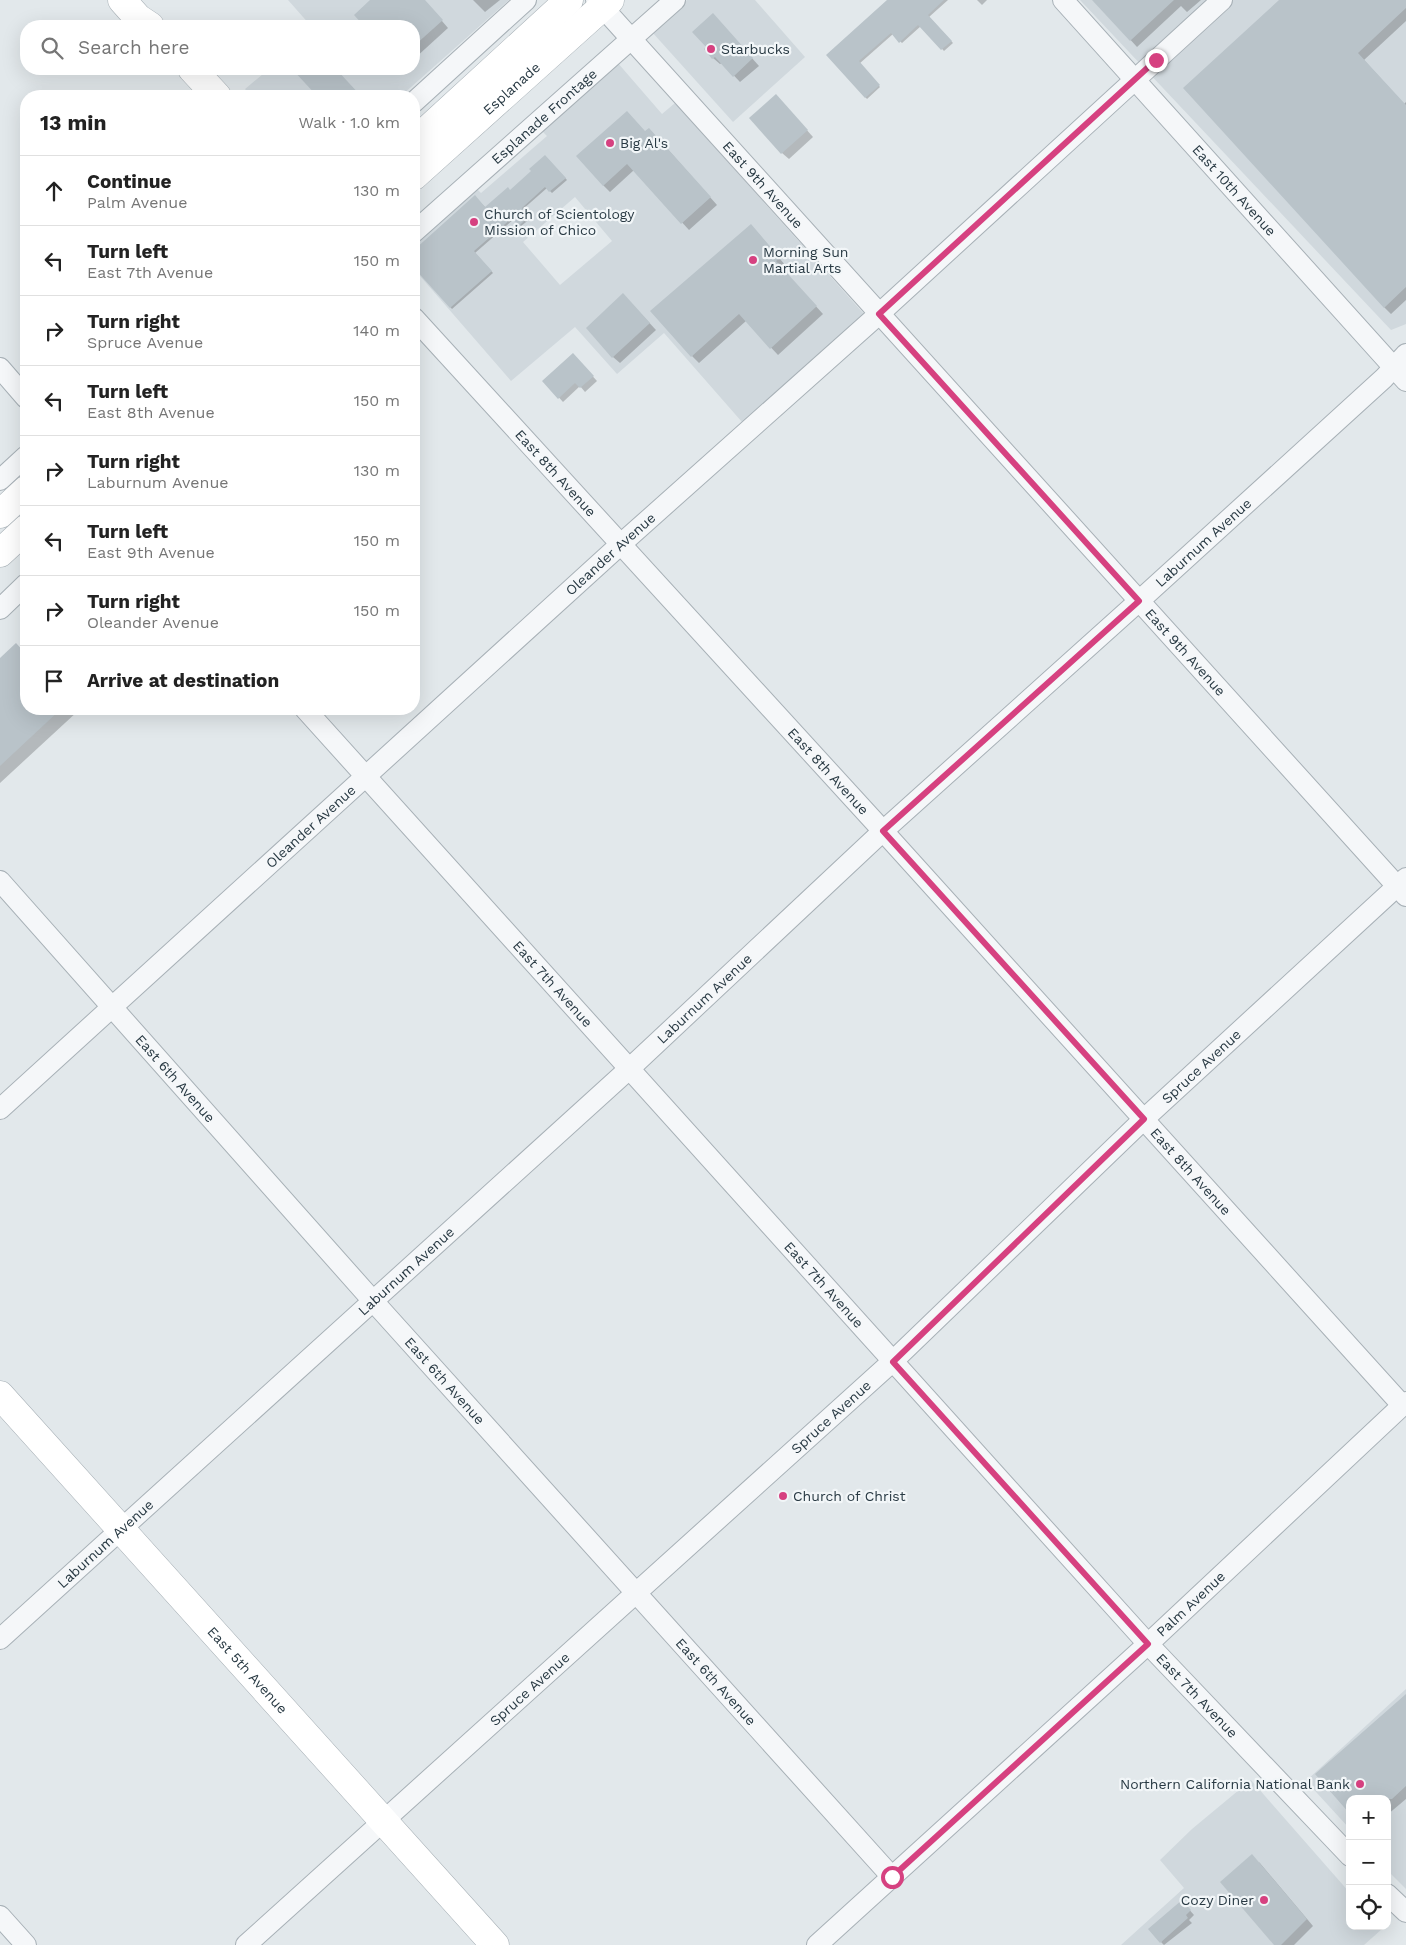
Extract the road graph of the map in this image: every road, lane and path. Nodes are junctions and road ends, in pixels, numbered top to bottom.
1 (122, 0) edge
2 (139, 0) edge
3 (526, 0) edge
4 (569, 0) edge
5 (675, 0) edge
6 (1063, 0) edge
7 (1222, 0) edge
8 (603, 2) edge
9 (141, 20) edge
10 (153, 20) edge
11 (631, 40) junction
12 (198, 75) edge
13 (1135, 79) junction
14 (211, 90) edge
15 (420, 97) edge
16 (420, 137) edge
17 (420, 170) edge
18 (420, 227) edge
19 (879, 314) junction
20 (420, 325) edge
21 (0, 368) edge
22 (1402, 368) edge
23 (20, 391) edge
24 (20, 462) edge
25 (0, 480) edge
26 (20, 496) edge
27 (0, 514) edge
28 (20, 535) edge
29 (621, 544) junction
30 (0, 553) edge
31 (20, 590) edge
32 (1139, 601) junction
33 (0, 609) edge
34 (310, 715) edge
35 (366, 777) junction
36 (883, 831) junction
37 (0, 881) edge
38 (1403, 887) edge
39 (112, 1007) junction
40 (629, 1069) junction
41 (0, 1109) edge
42 (1144, 1119) junction
43 (373, 1301) junction
44 (893, 1362) junction
45 (0, 1395) edge
46 (1404, 1403) edge
47 (121, 1529) junction
48 (636, 1593) junction
49 (0, 1639) edge
50 (1148, 1644) junction
51 (383, 1821) junction
52 (1346, 1852) edge
53 (892, 1877) junction
54 (1391, 1898) edge
55 (1406, 1912) edge
56 (0, 1916) edge
57 (26, 1945) edge
58 (246, 1945) edge
59 (495, 1945) edge
60 (817, 1945) edge

1 - 9 street
2 - 10 street
3 - 15 street
4 - 16 street, Esplanade
5 - 11 street, Esplanade Frontage
6 - 13 street, East 10th Avenue
7 - 13 street, Oleander Avenue
8 - 11 street, East 9th Avenue
8 - 17 street, Esplanade
11 - 18 street, Esplanade Frontage
11 - 19 street, East 9th Avenue
12 - 14 street
13 - 19 street, Oleander Avenue
13 - 22 street, East 10th Avenue
19 - 29 street, Oleander Avenue
19 - 32 street, East 9th Avenue
20 - 29 street, East 8th Avenue
21 - 23 street
22 - 32 street, Laburnum Avenue
24 - 25 street
26 - 27 street
28 - 30 street
29 - 35 street, Oleander Avenue
29 - 36 street, East 8th Avenue
31 - 33 street
32 - 36 street, Laburnum Avenue
32 - 38 street, East 9th Avenue
34 - 35 street, East 7th Avenue
35 - 39 street, Oleander Avenue
35 - 40 street, East 7th Avenue
36 - 40 street, Laburnum Avenue
36 - 42 street, East 8th Avenue
37 - 39 street, East 6th Avenue
38 - 42 street, Spruce Avenue
39 - 41 street, Oleander Avenue
39 - 43 street, East 6th Avenue
40 - 43 street, Laburnum Avenue
40 - 44 street, East 7th Avenue
42 - 44 street, Spruce Avenue
42 - 46 street, East 8th Avenue
43 - 47 street, Laburnum Avenue
43 - 48 street, East 6th Avenue
44 - 48 street, Spruce Avenue
44 - 50 street, East 7th Avenue
45 - 47 street, East 5th Avenue
46 - 50 street, Palm Avenue
47 - 49 street, Laburnum Avenue
47 - 51 street, East 5th Avenue
48 - 51 street, Spruce Avenue
48 - 53 street, East 6th Avenue
50 - 52 street, East 7th Avenue
50 - 53 street, Palm Avenue
51 - 58 street, Spruce Avenue
51 - 59 street, East 5th Avenue
53 - 60 street, Palm Avenue
54 - 55 street
56 - 57 street

